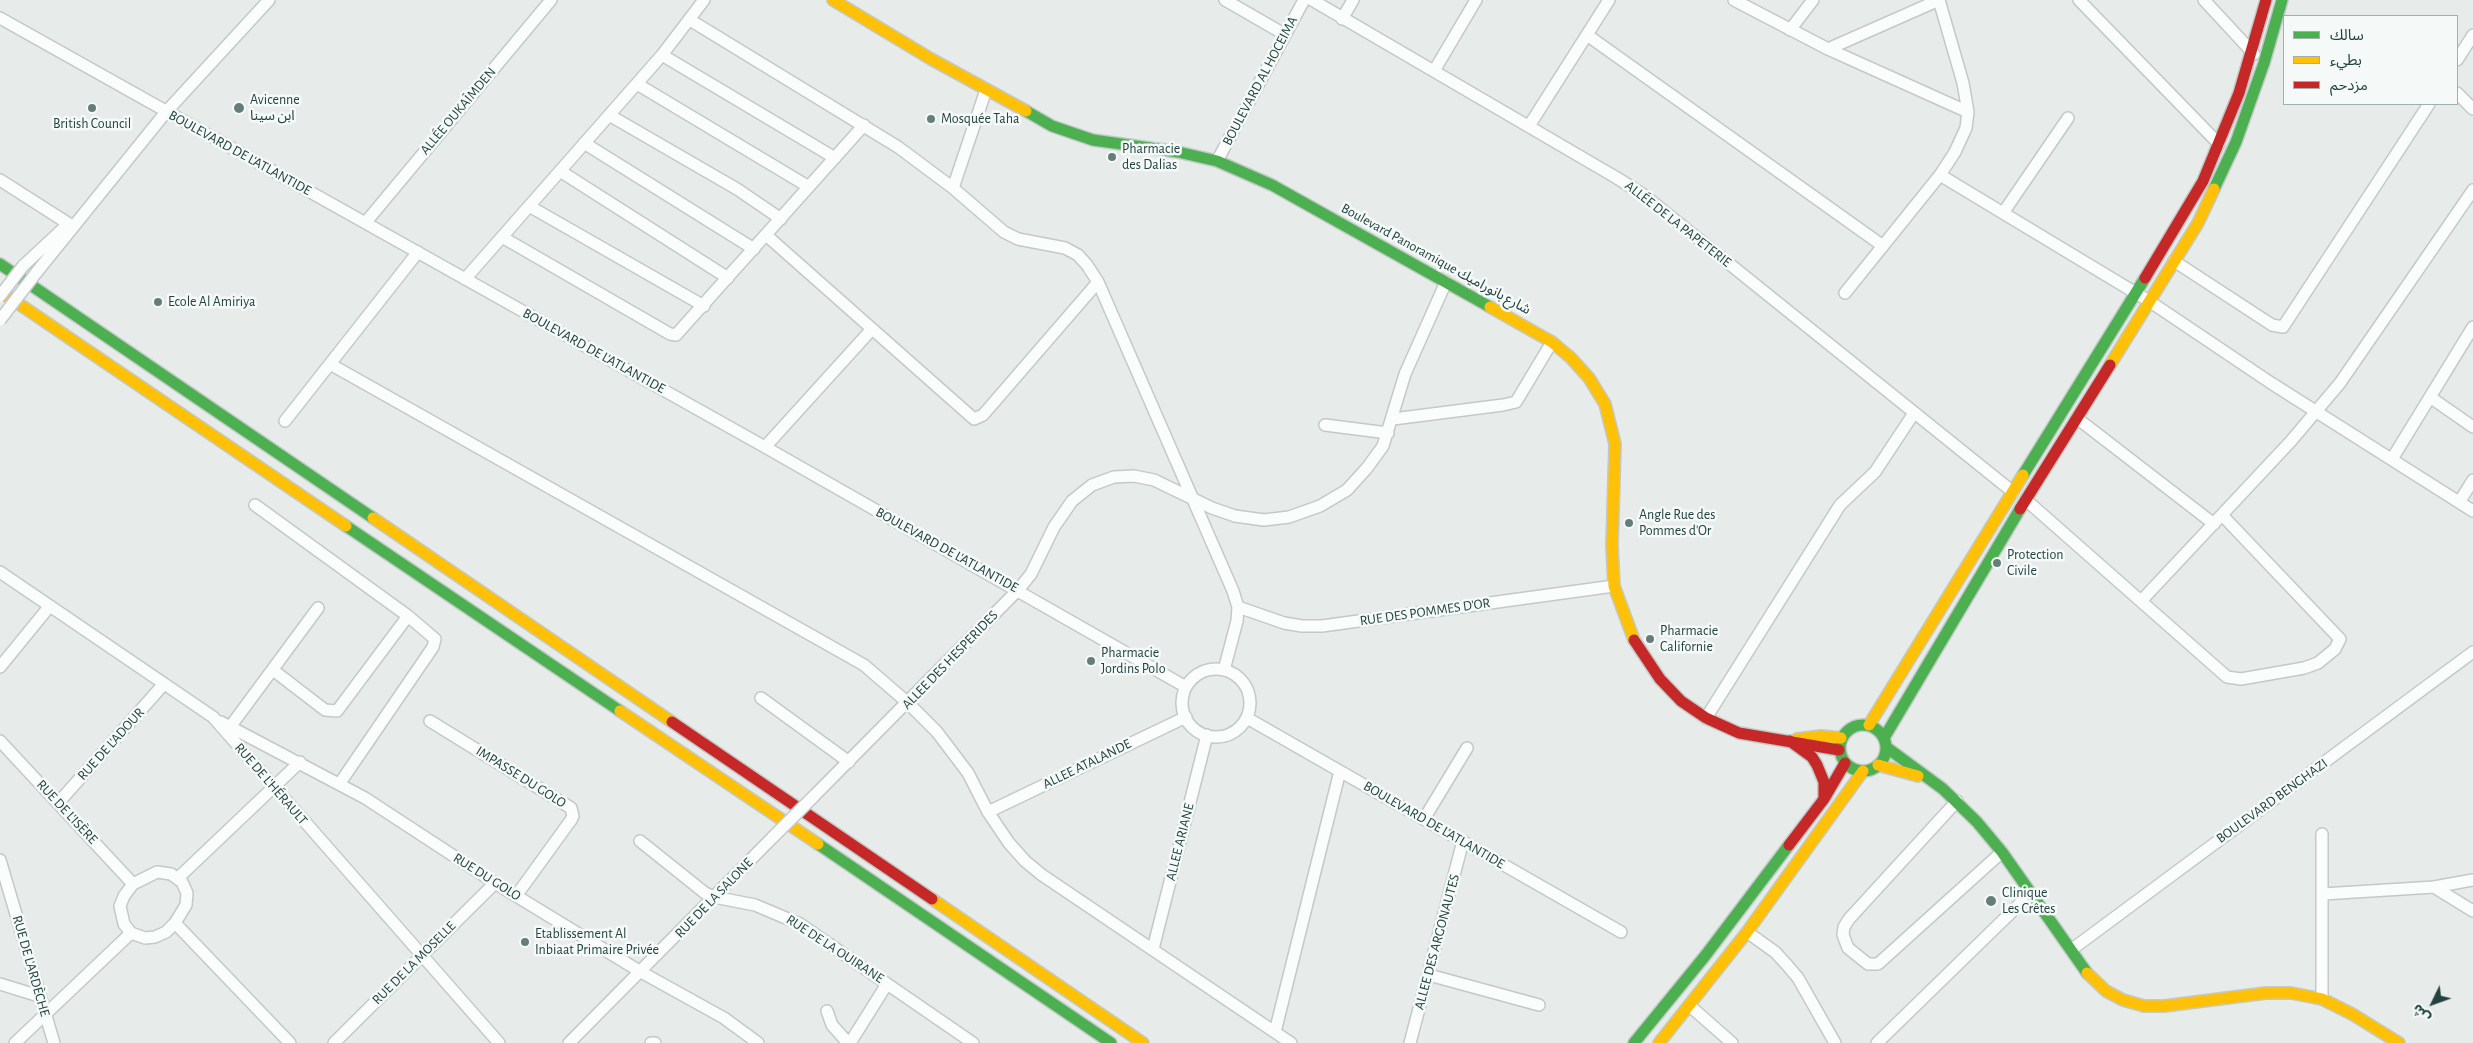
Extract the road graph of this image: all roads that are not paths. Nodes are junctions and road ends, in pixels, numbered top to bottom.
1 (269, 0) edge
2 (551, 0) edge
3 (704, 0) edge
4 (834, 0) edge
5 (1225, 0) edge
6 (1304, 0) edge
7 (1312, 0) edge
8 (1353, 0) edge
9 (1476, 0) edge
10 (1609, 0) edge
11 (1734, 0) edge
12 (1813, 0) edge
13 (1939, 0) edge
14 (2079, 0) edge
15 (2204, 0) edge
16 (2266, 0) edge
17 (2282, 0) edge
18 (0, 18) edge
19 (1342, 19) junction
20 (690, 20) junction
21 (1790, 30) junction
22 (1284, 34) junction
23 (1587, 35) junction
24 (2473, 35) edge
25 (1828, 49) junction
26 (2252, 52) junction
27 (662, 55) junction
28 (2458, 58) edge
29 (2264, 64) junction
30 (1434, 71) junction
31 (637, 84) junction
32 (986, 90) junction
33 (2458, 94) edge
34 (2428, 105) edge
35 (2473, 109) edge
36 (166, 112) junction
37 (1968, 112) junction
38 (609, 115) junction
39 (2068, 118) dead end
40 (864, 125) junction
41 (1529, 126) junction
42 (584, 143) junction
43 (2219, 144) junction
44 (835, 158) junction
45 (1217, 161) junction
46 (560, 171) junction
47 (1940, 175) junction
48 (0, 180) edge
49 (809, 187) junction
50 (952, 188) junction
51 (2473, 190) edge
52 (529, 206) junction
53 (2003, 213) junction
54 (81, 215) junction
55 (781, 219) junction
56 (366, 222) junction
57 (69, 224) junction
58 (766, 235) junction
59 (502, 237) junction
60 (1883, 246) junction
61 (754, 249) junction
62 (418, 252) junction
63 (2174, 261) junction
64 (0, 264) edge
65 (728, 278) junction
66 (465, 279) junction
67 (1098, 282) junction
68 (1446, 282) junction
69 (0, 291) edge
70 (1845, 293) dead end
71 (2135, 294) junction
72 (0, 296) edge
73 (2149, 302) junction
74 (704, 306) junction
75 (0, 320) edge
76 (2473, 327) edge
77 (872, 329) junction
78 (1552, 342) junction
79 (330, 364) junction
80 (2430, 397) junction
81 (2316, 412) junction
82 (1914, 413) junction
83 (1393, 419) junction
84 (2078, 419) junction
85 (285, 421) dead end
86 (1325, 426) dead end
87 (2473, 427) edge
88 (1388, 433) junction
89 (765, 447) junction
90 (2392, 459) junction
91 (2473, 480) edge
92 (2013, 492) junction
93 (1191, 498) junction
94 (2026, 500) junction
95 (2460, 501) junction
96 (255, 505) dead end
97 (2473, 511) edge
98 (2222, 515) junction
99 (2214, 524) junction
100 (0, 572) edge
101 (1614, 586) junction
102 (1018, 590) junction
103 (2142, 600) junction
104 (49, 607) junction
105 (1238, 607) junction
106 (318, 608) dead end
107 (408, 616) junction
108 (2473, 652) edge
109 (0, 667) edge
110 (273, 670) junction
111 (1224, 670) junction
112 (163, 685) junction
113 (1186, 686) junction
114 (760, 698) dead end
115 (908, 702) junction
116 (213, 717) junction
117 (1186, 717) junction
118 (1247, 718) junction
119 (1706, 718) junction
120 (430, 721) dead end
121 (1869, 725) junction
122 (230, 727) junction
123 (1207, 735) junction
124 (1841, 738) junction
125 (0, 741) edge
126 (1790, 741) junction
127 (1885, 743) junction
128 (1467, 748) dead end
129 (1839, 750) junction
130 (300, 762) junction
131 (849, 762) junction
132 (1845, 763) junction
133 (1878, 765) junction
134 (1340, 771) junction
135 (1863, 771) junction
136 (1929, 780) junction
137 (340, 783) junction
138 (275, 788) junction
139 (814, 796) joint
140 (1824, 799) junction
141 (1957, 801) junction
142 (58, 803) junction
143 (988, 812) junction
144 (1424, 819) junction
145 (2322, 834) dead end
146 (640, 841) dead end
147 (1463, 841) junction
148 (2002, 852) junction
149 (0, 860) edge
150 (178, 878) junction
151 (2473, 880) edge
152 (495, 883) junction
153 (133, 884) junction
154 (2434, 887) junction
155 (2031, 893) junction
156 (2323, 894) junction
157 (516, 896) junction
158 (714, 897) junction
159 (2473, 911) edge
160 (175, 923) junction
161 (1621, 932) dead end
162 (1748, 932) junction
163 (131, 933) junction
164 (1153, 949) junction
165 (2070, 950) junction
166 (421, 956) junction
167 (641, 972) junction
168 (1429, 975) junction
169 (0, 984) edge
170 (887, 984) junction
171 (39, 996) junction
172 (2322, 999) junction
173 (1539, 1005) dead end
174 (1690, 1006) junction
175 (827, 1011) dead end
176 (45, 1014) junction
177 (1275, 1032) junction
178 (2392, 1041) edge
179 (15, 1043) edge
180 (54, 1043) edge
181 (290, 1043) edge
182 (334, 1043) edge
183 (500, 1043) edge
184 (569, 1043) edge
185 (651, 1043) edge
186 (655, 1043) edge
187 (758, 1043) edge
188 (849, 1043) edge
189 (973, 1043) edge
190 (1111, 1043) edge
191 (1143, 1043) edge
192 (1292, 1043) edge
193 (1410, 1043) edge
194 (1634, 1043) edge
195 (1659, 1043) edge
196 (1732, 1043) edge
197 (1835, 1043) edge
198 (1877, 1043) edge

1 - 36 street
2 - 56 street, ALLÉE OUKAÏMDEN
3 - 20 street
4 - 32 main road, Boulevard Panoramique شارع بانوراميك
5 - 22 street
6 - 22 street, BOULEVARD AL HOCEIMA
7 - 19 street, ALLÉE DE LA PAPETERIE
8 - 19 street
9 - 30 street
10 - 23 street
11 - 21 street
12 - 21 street
13 - 25 street
13 - 37 street
14 - 43 street
15 - 26 street
16 - 26 main road
17 - 29 main road
18 - 36 street, BOULEVARD DE L'ATLANTIDE
19 - 30 street, ALLÉE DE LA PAPETERIE
20 - 27 street
20 - 40 street
21 - 25 street
22 - 45 street, BOULEVARD AL HOCEIMA
23 - 41 street
23 - 60 street
24 - 28 street
25 - 37 street
26 - 29 street
26 - 43 main road
27 - 31 street
27 - 44 street
29 - 63 main road
30 - 41 street, ALLÉE DE LA PAPETERIE
31 - 38 street
31 - 49 street
32 - 45 main road, Boulevard Panoramique شارع بانوراميك
32 - 50 street
33 - 35 street
34 - 63 street
36 - 54 street
36 - 56 street, BOULEVARD DE L'ATLANTIDE
37 - 47 street
38 - 42 street
38 - 55 street
39 - 53 street
40 - 44 street
40 - 50 street
41 - 82 street, ALLÉE DE LA PAPETERIE
42 - 46 street
42 - 61 street
43 - 71 main road
44 - 49 street
45 - 68 main road, Boulevard Panoramique شارع بانوراميك
46 - 52 street
46 - 65 street
47 - 53 street
47 - 60 street
48 - 57 street
49 - 55 street
50 - 67 street
51 - 81 street
52 - 59 street
52 - 74 street
53 - 71 street
54 - 57 street
54 - 75 street, bridge
55 - 58 street
56 - 62 street, BOULEVARD DE L'ATLANTIDE
57 - 72 street, bridge
58 - 61 street
58 - 77 street
59 - 66 street
59 - 74 street
60 - 70 street
61 - 65 street
62 - 66 street, BOULEVARD DE L'ATLANTIDE
62 - 79 street
63 - 73 main road
64 - 191 main road
65 - 74 street
66 - 89 street, BOULEVARD DE L'ATLANTIDE
67 - 77 street
67 - 93 street
68 - 78 main road, Boulevard Panoramique شارع بانوراميك
68 - 83 street, ALLEE DES HESPERIDES
69 - 190 main road
71 - 73 street
71 - 92 main road
73 - 81 street
73 - 84 main road
76 - 80 street
77 - 89 street
78 - 83 street
78 - 101 main road, Boulevard Panoramique شارع بانوراميك
79 - 85 street
79 - 115 street
80 - 87 street
80 - 90 street
81 - 90 street
81 - 98 street
82 - 92 street, ALLÉE DE LA PAPETERIE
82 - 119 street
83 - 88 street, ALLEE DES HESPERIDES
84 - 94 main road
84 - 99 street
86 - 88 street
88 - 93 street, ALLEE DES HESPERIDES
89 - 102 street, BOULEVARD DE L'ATLANTIDE
90 - 95 street
91 - 95 street
92 - 121 main road
93 - 102 street, ALLEE DES HESPERIDES
93 - 105 street
94 - 103 street
94 - 127 main road
95 - 97 street
96 - 107 street
98 - 99 street
98 - 103 street
99 - 103 street
100 - 104 street, RUE DE L'HÉRAULT
101 - 105 street, RUE DES POMMES D'OR
101 - 119 main road, Boulevard Panoramique شارع بانوراميك
102 - 113 street, BOULEVARD DE L'ATLANTIDE
102 - 115 street, ALLEE DES HESPERIDES
104 - 109 street
104 - 112 street, RUE DE L'HÉRAULT
105 - 111 street
106 - 110 street
107 - 110 street
107 - 137 street
108 - 165 street, BOULEVARD BENGHAZI
110 - 122 street
111 - 113 street
111 - 118 street
112 - 116 street, RUE DE L'HÉRAULT
112 - 142 street, RUE DE L'ADOUR
113 - 117 street
114 - 131 street
115 - 131 street, ALLEE DES HESPERIDES
115 - 143 street
116 - 122 street, RUE DU GOLO
116 - 138 street, RUE DE L'HÉRAULT
117 - 123 street
117 - 143 street, ALLEE ATALANDE
118 - 123 street
118 - 134 street, BOULEVARD DE L'ATLANTIDE
119 - 126 main road, Boulevard Panoramique شارع بانوراميك
120 - 157 street, IMPASSE DU GOLO
121 - 124 main road
121 - 127 main road
122 - 130 street, RUE DU GOLO
123 - 164 street, ALLEE ARIANE
124 - 126 main road, Boulevard Panoramique شارع بانوراميك
124 - 129 main road
125 - 142 street, RUE DE L'ISÈRE
126 - 129 main road, Boulevard Panoramique شارع بانوراميك
126 - 140 main road
127 - 133 main road
127 - 136 main road
128 - 144 street
129 - 132 main road
130 - 137 street, RUE DU GOLO
130 - 138 street
131 - 139 street, ALLEE DES HESPERIDES
132 - 135 main road
132 - 140 main road
133 - 135 main road
133 - 136 main road
134 - 144 street, BOULEVARD DE L'ATLANTIDE
134 - 177 street
135 - 162 main road
136 - 141 main road
137 - 152 street, RUE DU GOLO
138 - 150 street
138 - 166 street, RUE DE L'HÉRAULT
139 - 158 street, RUE DE LA SALONE, bridge
140 - 194 main road
141 - 148 main road
141 - 148 street
142 - 153 street, RUE DE L'ISÈRE
143 - 164 street
144 - 147 street, BOULEVARD DE L'ATLANTIDE
145 - 156 street
146 - 158 street, RUE DE LA OUIRANE
147 - 161 street, BOULEVARD DE L'ATLANTIDE
147 - 168 street, ALLEE DES ARGONAUTES
148 - 155 main road
149 - 171 street, RUE DE L'ARDÈCHE
150 - 153 street
150 - 160 street
151 - 154 street
152 - 157 street, RUE DU GOLO
152 - 166 street, RUE DE LA MOSELLE
153 - 163 street
154 - 156 street
154 - 159 street
155 - 165 main road
155 - 198 street
156 - 172 street
157 - 167 street, RUE DU GOLO
158 - 167 street, RUE DE LA SALONE
158 - 170 street, RUE DE LA OUIRANE
160 - 163 street
160 - 181 street
162 - 174 main road
162 - 197 street
163 - 176 street
164 - 177 street
165 - 172 main road
166 - 182 street, RUE DE LA MOSELLE
166 - 183 street, RUE DE L'HÉRAULT
167 - 184 street, RUE DE LA SALONE
167 - 187 street, RUE DU GOLO
168 - 173 street
168 - 193 street, ALLEE DES ARGONAUTES
169 - 171 street
170 - 188 street
170 - 189 street, RUE DE LA OUIRANE
171 - 176 street, RUE DE L'ARDÈCHE
172 - 178 main road
174 - 195 main road
174 - 196 street
175 - 188 street
176 - 179 street
176 - 180 street, RUE DE L'ARDÈCHE
177 - 192 street
185 - 186 street

